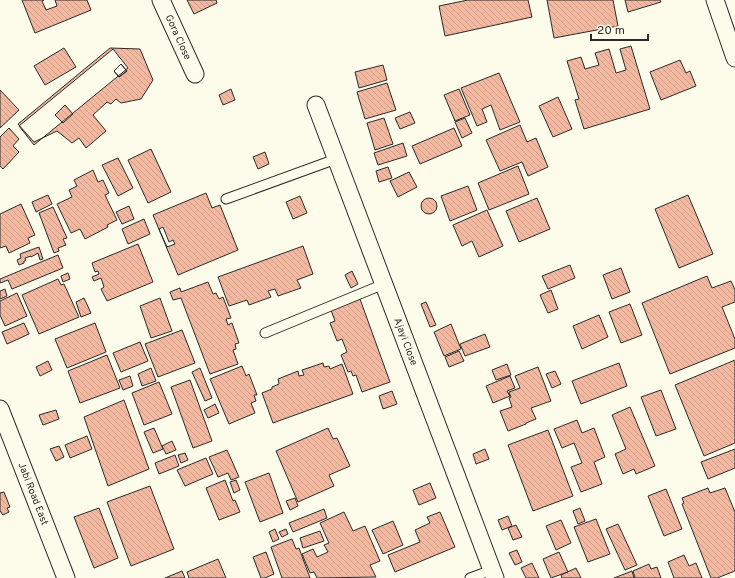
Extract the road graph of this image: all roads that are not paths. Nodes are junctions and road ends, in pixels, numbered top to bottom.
1 (161, 0) edge
2 (715, 0) edge
3 (735, 58) edge
4 (195, 74) dead end
5 (316, 105) dead end
6 (336, 159) junction
7 (226, 199) dead end
8 (384, 284) junction
9 (265, 333) dead end
10 (0, 409) edge
11 (493, 574) edge
12 (66, 578) edge
13 (470, 578) edge

1 - 4 street, Gora Close
2 - 3 street
5 - 6 street, Ajayi Close
6 - 7 lane
6 - 8 street, Ajayi Close
8 - 9 lane
8 - 11 street, Ajayi Close
10 - 12 street, Jabi Road East
11 - 13 lane

